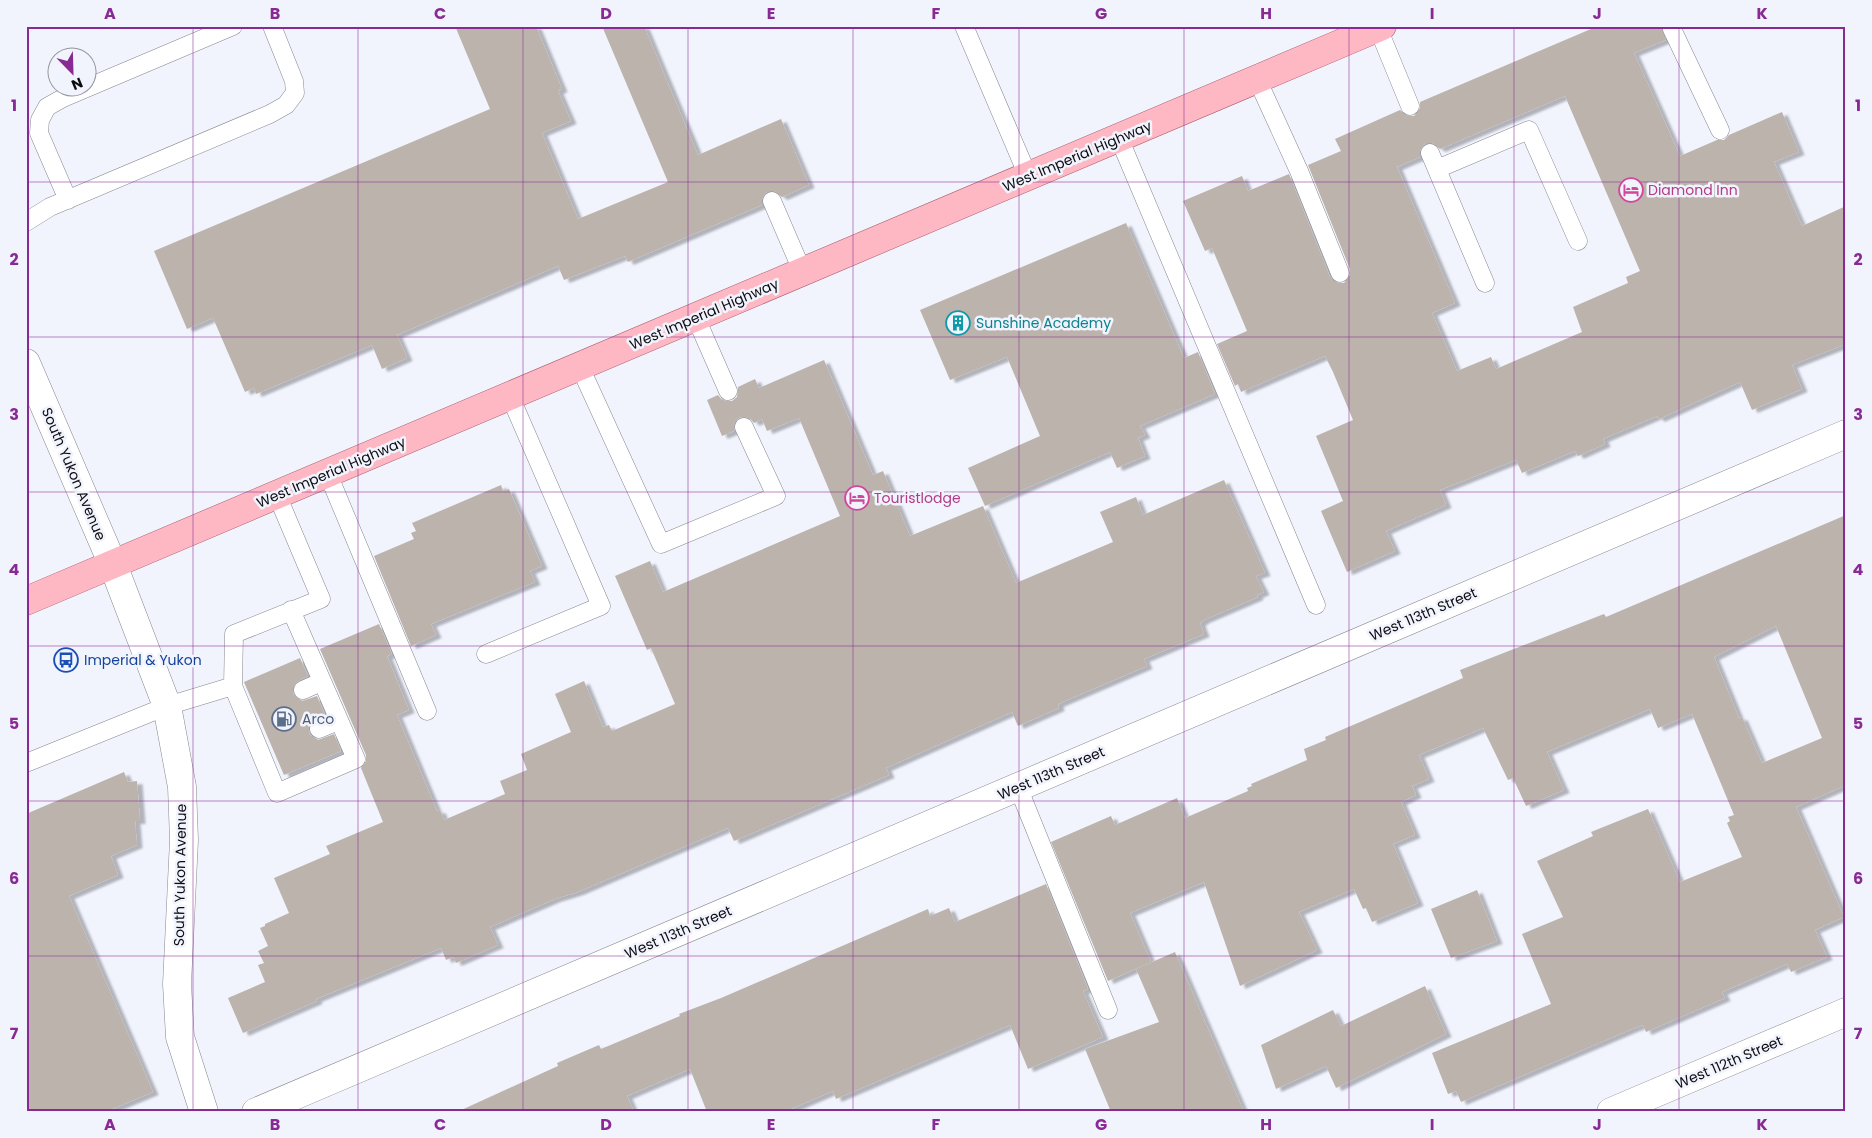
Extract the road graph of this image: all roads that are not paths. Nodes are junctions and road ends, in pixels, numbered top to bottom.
1 (233, 26) edge
2 (272, 26) edge
3 (964, 26) edge
4 (1380, 27) edge
5 (1672, 29) dead end
6 (1258, 79) junction
7 (1410, 106) dead end
8 (1720, 130) dead end
9 (1119, 138) junction
10 (1028, 176) junction
11 (68, 200) junction
12 (772, 201) dead end
13 (26, 222) edge
14 (1578, 241) dead end
15 (803, 272) junction
16 (1340, 273) dead end
17 (1485, 282) dead end
18 (696, 318) junction
19 (26, 363) edge
20 (580, 367) junction
21 (728, 391) dead end
22 (510, 396) junction
23 (744, 427) dead end
24 (1846, 434) edge
25 (328, 474) junction
26 (277, 495) junction
27 (113, 565) junction
28 (26, 601) edge
29 (1316, 605) dead end
30 (291, 610) junction
31 (486, 654) dead end
32 (321, 682) junction
33 (233, 686) junction
34 (303, 690) dead end
35 (167, 706) junction
36 (427, 711) dead end
37 (338, 721) junction
38 (319, 729) dead end
39 (26, 763) edge
40 (1018, 787) junction
41 (1108, 1010) dead end
42 (1846, 1012) edge
43 (204, 1112) edge
44 (256, 1112) edge
45 (1612, 1112) edge

1 - 11 lane
2 - 11 lane
3 - 10 lane
4 - 6 main road, West Imperial Highway
4 - 7 lane
5 - 8 lane
6 - 9 main road, West Imperial Highway
6 - 16 lane
9 - 10 main road, West Imperial Highway
9 - 29 lane
10 - 15 main road, West Imperial Highway
11 - 13 lane
12 - 15 lane
14 - 17 lane
15 - 18 main road, West Imperial Highway
18 - 20 main road, West Imperial Highway
18 - 21 lane
19 - 27 street, South Yukon Avenue
20 - 22 main road, West Imperial Highway
20 - 23 lane
22 - 25 main road, West Imperial Highway
22 - 31 lane
24 - 40 street, West 113th Street
25 - 26 main road, West Imperial Highway
25 - 36 lane
26 - 27 main road, West Imperial Highway
26 - 30 lane
27 - 28 main road, West Imperial Highway
27 - 35 street, South Yukon Avenue
30 - 32 lane
30 - 33 lane
32 - 34 lane
32 - 37 lane
33 - 35 lane
33 - 37 lane
35 - 39 lane
35 - 43 street, South Yukon Avenue
37 - 38 lane
40 - 41 lane
40 - 44 street, West 113th Street
42 - 45 street, West 112th Street

